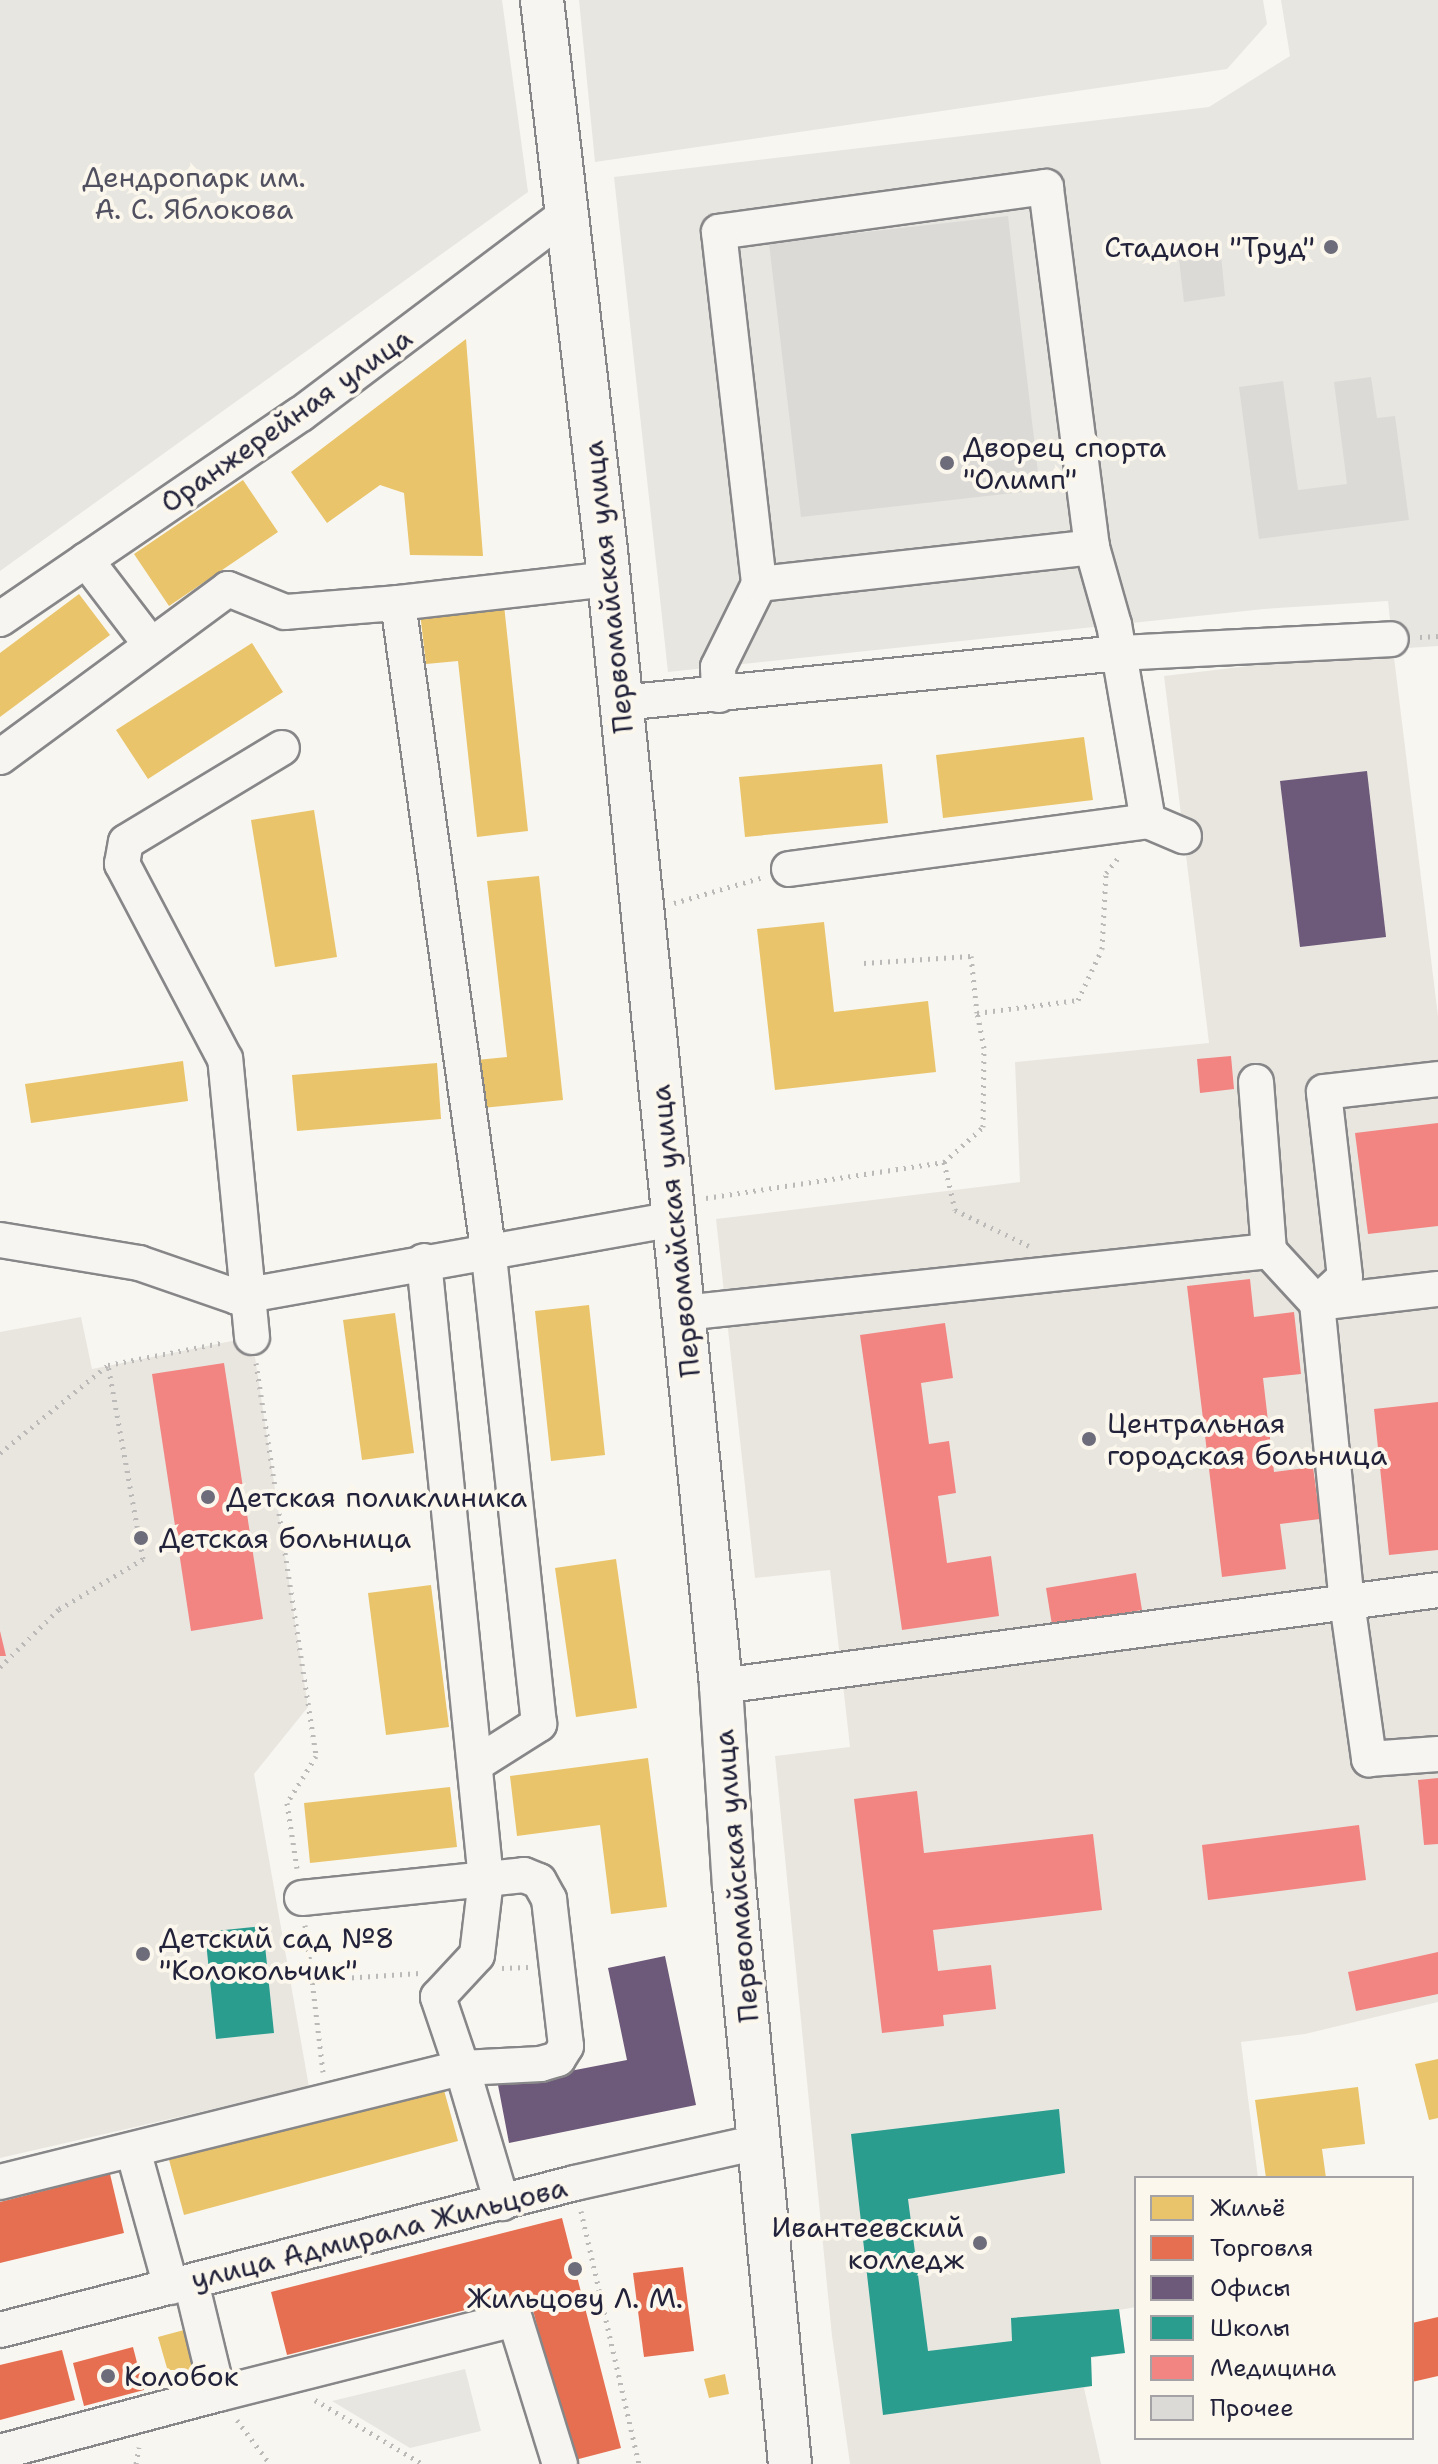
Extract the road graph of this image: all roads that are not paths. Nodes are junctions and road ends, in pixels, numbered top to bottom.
1 (542, 0) edge
2 (566, 214) junction
3 (1092, 547) junction
4 (86, 560) junction
5 (609, 579) junction
6 (759, 584) junction
7 (398, 603) junction
8 (0, 619) edge
9 (1391, 639) dead end
10 (151, 645) junction
11 (1119, 653) junction
12 (719, 695) junction
13 (621, 703) junction
14 (282, 748) dead end
15 (0, 757) edge
16 (1148, 821) junction
17 (1184, 836) dead end
18 (789, 869) road end
19 (1438, 1079) edge
20 (1256, 1082) dead end
21 (689, 1209) junction
22 (0, 1240) edge
23 (1269, 1251) junction
24 (489, 1256) junction
25 (424, 1261) junction
26 (1438, 1289) edge
27 (252, 1296) junction
28 (1317, 1303) junction
29 (683, 1313) junction
30 (252, 1337) road end
31 (1438, 1590) edge
32 (1347, 1602) junction
33 (721, 1686) junction
34 (1438, 1754) edge
35 (476, 1764) junction
36 (486, 1880) junction
37 (302, 1898) road end
38 (462, 2068) junction
39 (759, 2142) junction
40 (133, 2150) junction
41 (0, 2182) edge
42 (502, 2203) junction
43 (181, 2284) junction
44 (0, 2330) edge
45 (218, 2394) junction
46 (0, 2452) edge
47 (560, 2464) edge
48 (790, 2464) edge

1 - 2 main road, Первомайская улица
2 - 4 street, Оранжерейная улица
2 - 5 main road, Первомайская улица
3 - 6 street
3 - 6 street
3 - 11 street
4 - 8 street, Оранжерейная улица
4 - 10 street
5 - 7 street
5 - 13 main road, Первомайская улица
6 - 12 street
7 - 10 street
7 - 24 street
9 - 11 street
10 - 15 street
11 - 12 street
11 - 16 street
12 - 13 street
13 - 21 main road, Первомайская улица
14 - 27 street
16 - 17 street
16 - 18 street
19 - 28 street
20 - 23 street
21 - 24 street
21 - 29 main road, Первомайская улица
22 - 27 street
23 - 28 street
23 - 29 street
24 - 25 street
24 - 35 street
25 - 27 street
25 - 35 street
26 - 28 street
27 - 30 street
28 - 32 street
29 - 33 main road, Первомайская улица
31 - 32 street
32 - 33 street
32 - 34 street
33 - 39 main road, Первомайская улица
35 - 36 street
36 - 37 street
36 - 38 street
36 - 38 street
38 - 40 street
38 - 42 street
39 - 42 street, улица Адмирала Жильцова
39 - 48 main road, Первомайская улица
40 - 41 street
40 - 43 street
42 - 43 street, улица Адмирала Жильцова
43 - 44 street, улица Адмирала Жильцова
43 - 45 street
45 - 46 street
45 - 47 street

